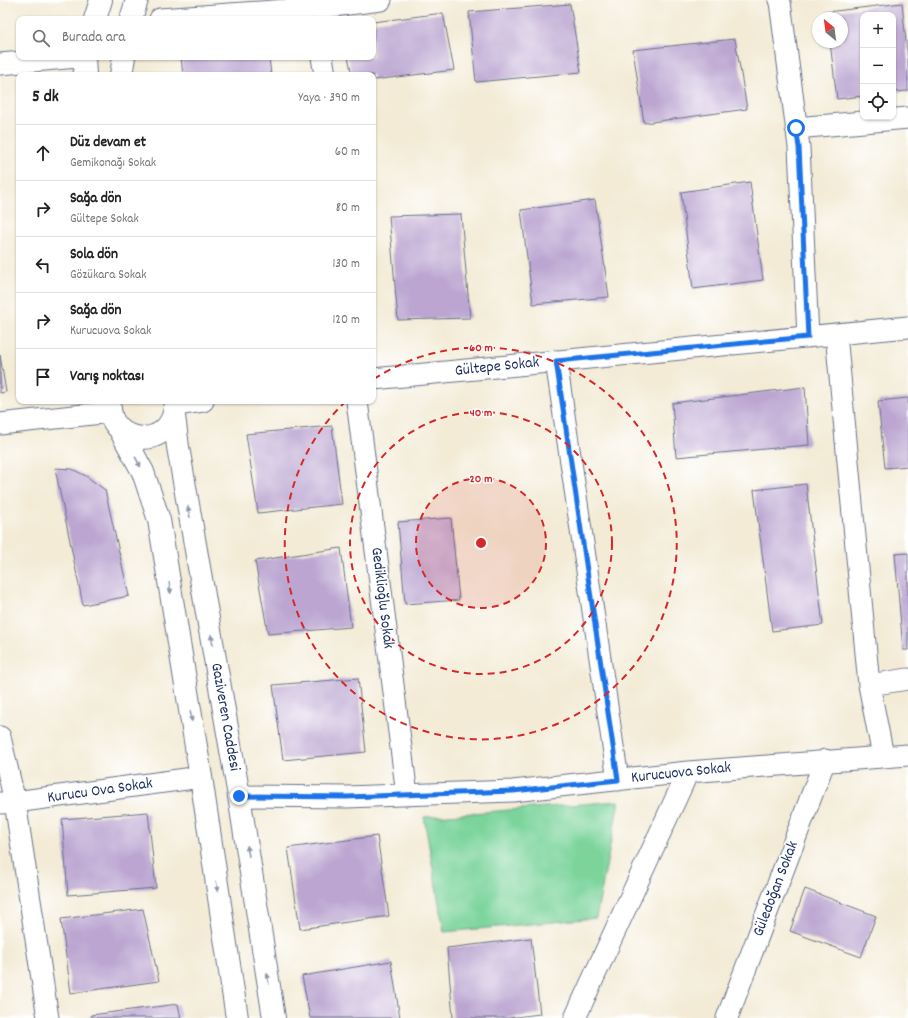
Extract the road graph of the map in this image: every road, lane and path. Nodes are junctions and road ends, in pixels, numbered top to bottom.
1 (101, 0) edge
2 (137, 0) edge
3 (381, 0) edge
4 (780, 1) edge
5 (316, 14) edge
6 (96, 16) edge
7 (133, 16) edge
8 (254, 16) edge
9 (44, 60) edge
10 (84, 60) edge
11 (124, 60) edge
12 (322, 60) edge
13 (0, 64) edge
14 (85, 72) edge
15 (122, 72) edge
16 (324, 72) edge
17 (908, 118) edge
18 (796, 128) junction
19 (908, 327) edge
20 (836, 334) junction
21 (808, 337) junction
22 (556, 361) junction
23 (376, 379) edge
24 (189, 404) edge
25 (357, 404) edge
26 (175, 407) edge
27 (113, 414) edge
28 (0, 424) edge
29 (908, 679) edge
30 (869, 685) junction
31 (0, 737) edge
32 (908, 755) edge
33 (883, 756) junction
34 (825, 760) junction
35 (688, 772) junction
36 (201, 777) junction
37 (618, 780) junction
38 (407, 795) junction
39 (239, 796) junction
40 (8, 803) edge
41 (48, 1018) edge
42 (237, 1018) edge
43 (274, 1018) edge
44 (575, 1018) edge
45 (727, 1018) edge

1 - 6 main road
2 - 7 main road
3 - 5 street
4 - 18 street
5 - 8 street
9 - 13 street
10 - 14 main road
11 - 15 main road
12 - 16 street
17 - 18 street
18 - 21 street
19 - 20 street, Gültepe Sokak
20 - 21 street, Gültepe Sokak
20 - 30 street
21 - 22 street, Gültepe Sokak
22 - 23 street, Gültepe Sokak
22 - 37 street
24 - 26 street
25 - 38 street, Gediklioğlu Sokak
26 - 27 main road
39 -> 26 main road, Gaziveren Caddesi
27 - 28 street
27 -> 36 main road, Gaziveren Caddesi
29 - 30 street
30 - 33 street
31 - 40 street
32 - 33 street, Kurucuova Sokak
33 - 34 street, Kurucuova Sokak
34 - 35 street, Kurucuova Sokak
34 - 45 street, Güledoğan Sokak
35 - 37 street, Kurucuova Sokak
35 - 44 street
36 - 40 street, Kurucu Ova Sokak
36 -> 42 main road, Gaziveren Caddesi
37 - 38 street, Kurucuova Sokak
38 - 39 street, Kurucuova Sokak
43 -> 39 main road, Gaziveren Caddesi
40 - 41 street

